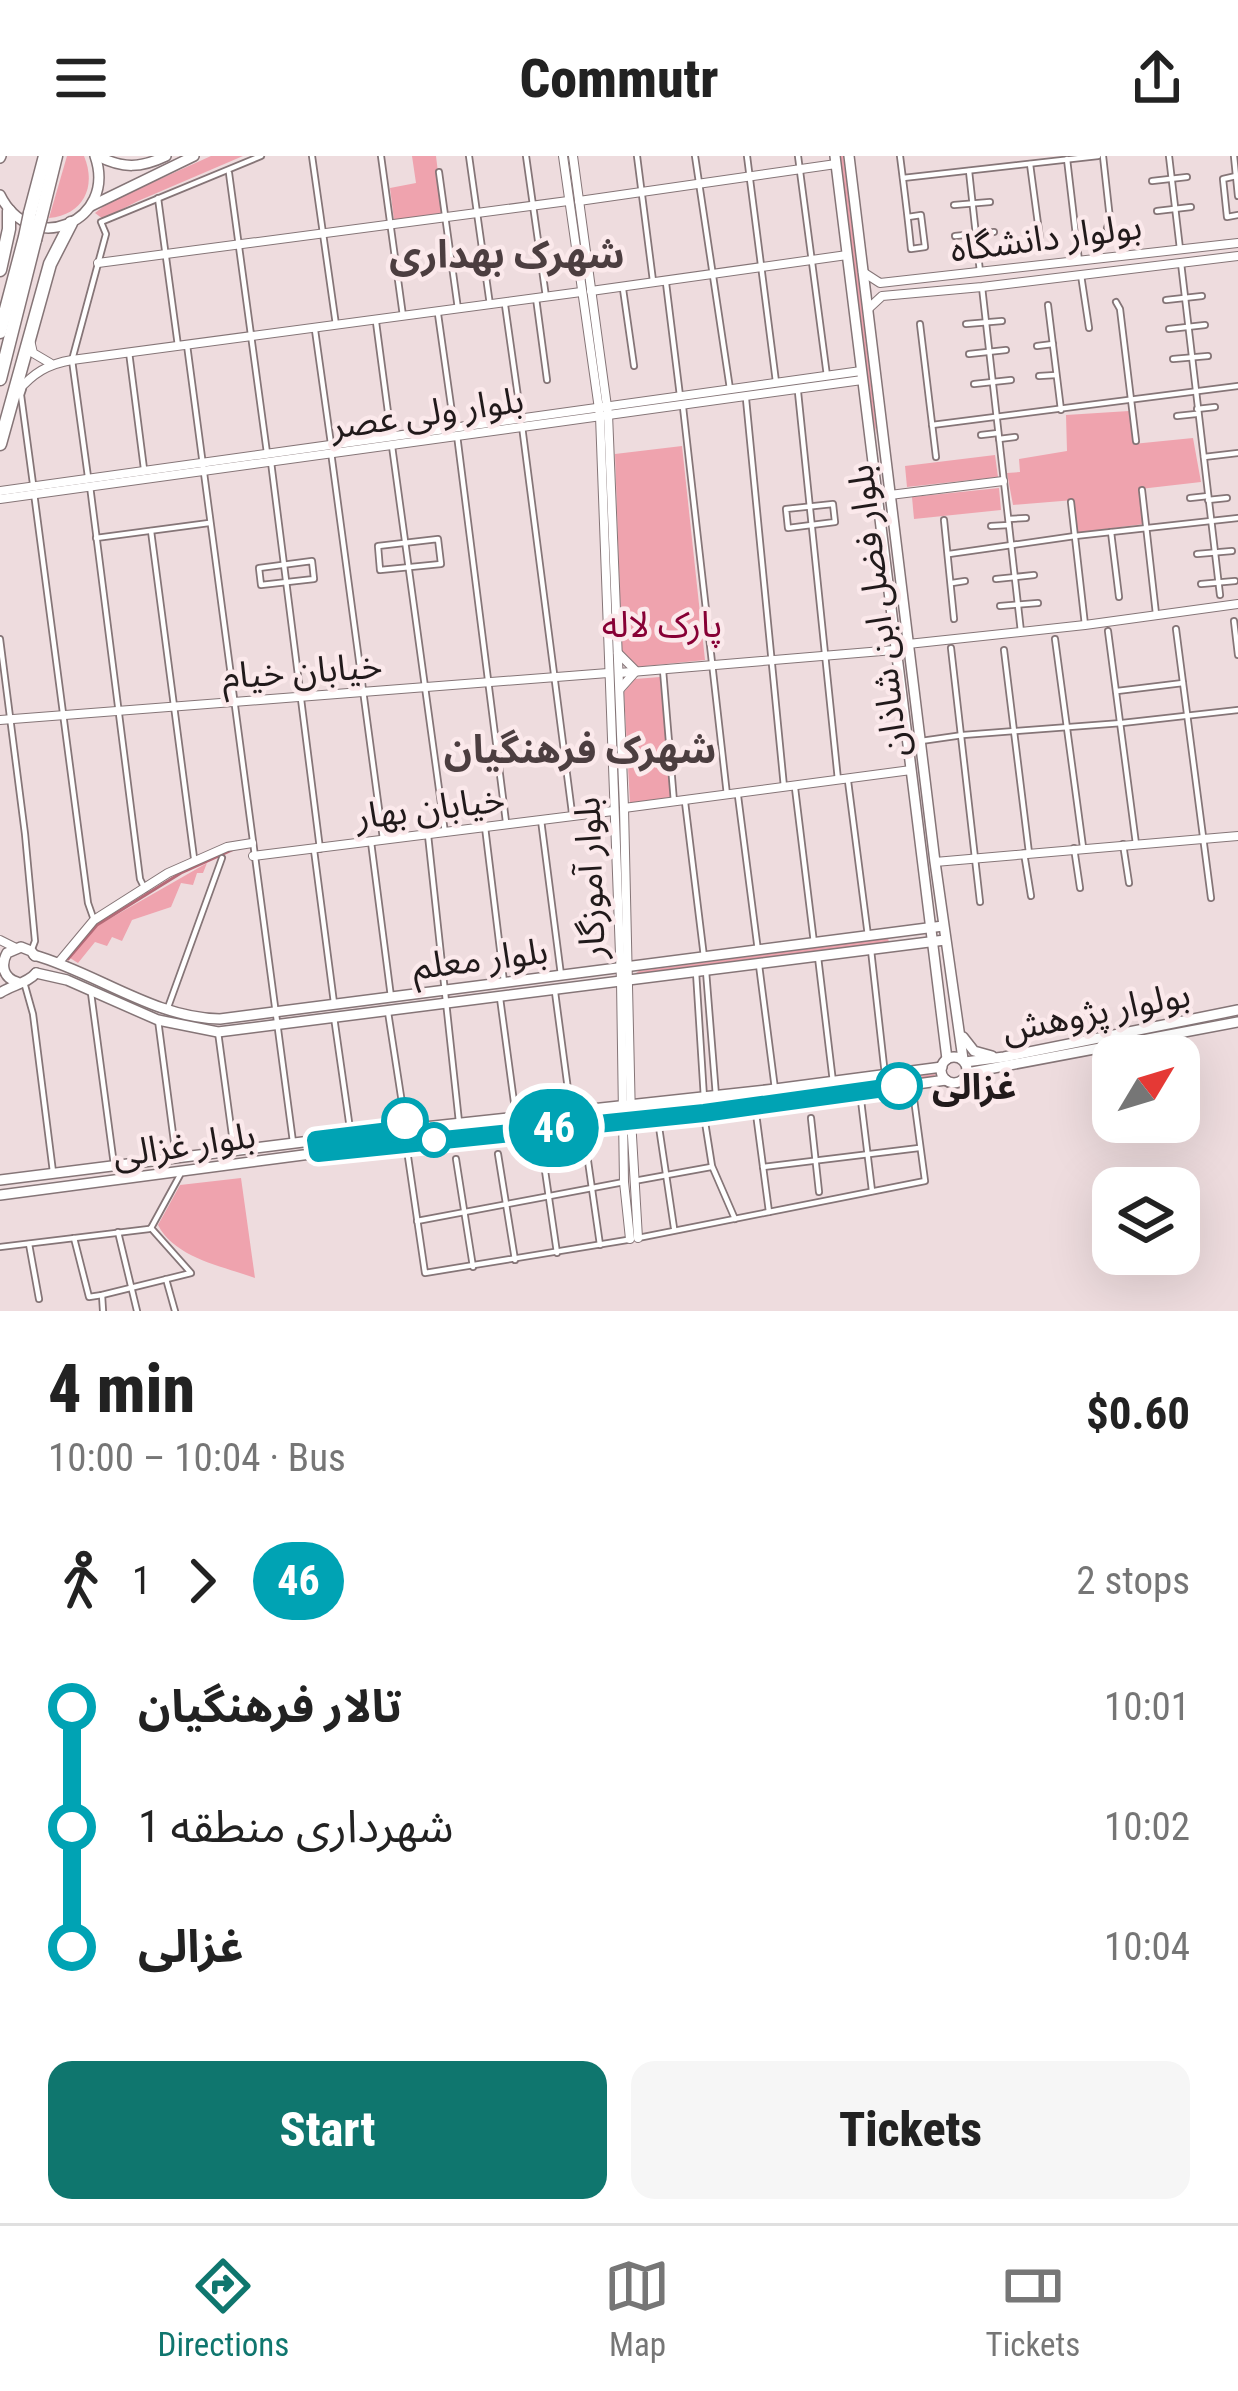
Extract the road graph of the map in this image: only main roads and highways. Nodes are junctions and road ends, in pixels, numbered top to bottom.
1 (45, 156) edge
2 (56, 156) edge
3 (96, 156) edge
4 (166, 156) edge
5 (194, 156) edge
6 (563, 156) edge
7 (573, 156) edge
8 (849, 156) edge
9 (836, 160) edge
10 (0, 195) edge
11 (574, 201) junction
12 (91, 206) junction
13 (9, 211) junction
14 (36, 215) junction
15 (71, 224) junction
16 (30, 238) junction
17 (1238, 243) edge
18 (847, 255) junction
19 (1238, 256) edge
20 (1079, 261) junction
21 (98, 263) road end
22 (0, 271) edge
23 (863, 272) junction
24 (1081, 275) junction
25 (586, 291) junction
26 (868, 309) junction
27 (0, 332) edge
28 (29, 340) junction
29 (51, 364) junction
30 (861, 376) junction
31 (833, 378) junction
32 (0, 379) edge
33 (16, 393) junction
34 (681, 400) junction
35 (603, 411) junction
36 (884, 441) junction
37 (870, 443) junction
38 (0, 444) edge
39 (203, 466) junction
40 (89, 481) junction
41 (1003, 482) road end
42 (0, 495) edge
43 (890, 495) junction
44 (609, 542) junction
45 (1238, 604) edge
46 (908, 644) junction
47 (895, 650) junction
48 (618, 653) junction
49 (636, 671) junction
50 (613, 673) junction
51 (619, 691) junction
52 (917, 715) junction
53 (904, 717) junction
54 (5, 720) edge
55 (616, 743) junction
56 (911, 770) junction
57 (619, 810) junction
58 (1238, 836) edge
59 (252, 843) road end
60 (254, 856) road end
61 (935, 862) junction
62 (943, 926) junction
63 (930, 928) junction
64 (892, 933) junction
65 (0, 940) edge
66 (945, 940) junction
67 (932, 941) junction
68 (892, 947) junction
69 (16, 948) junction
70 (33, 953) junction
71 (2, 961) edge
72 (59, 962) junction
73 (36, 973) junction
74 (625, 974) junction
75 (21, 982) junction
76 (0, 993) edge
77 (1238, 1010) edge
78 (1238, 1022) edge
79 (957, 1024) junction
80 (1004, 1058) junction
81 (944, 1063) junction
82 (965, 1065) junction
83 (946, 1080) junction
84 (627, 1105) junction
85 (627, 1119) junction
86 (316, 1140) junction
87 (318, 1153) junction
88 (84, 1168) junction
89 (0, 1180) edge
90 (86, 1184) junction
91 (0, 1195) edge
92 (634, 1238) road end

1 - 14 highway
2 - 14 highway
3 - 4 main road
3 - 12 main road
5 - 12 main road
6 - 11 main road, بلوار آموزگار
7 - 11 main road, بلوار آموزگار
8 - 23 main road, بلوار فضل ابن شاذان
9 - 11 main road
9 - 18 main road, بلوار فضل ابن شاذان
10 - 13 main road
11 - 21 main road
11 - 25 main road, بلوار آموزگار
12 - 15 main road
13 - 15 main road
13 - 22 highway
14 - 16 highway, bridge
15 - 28 highway
16 - 27 highway
16 - 32 highway
17 - 20 main road, بولوار دانشگاه
18 - 25 main road
18 - 30 main road, بلوار فضل ابن شاذان
19 - 24 main road, بولوار دانشگاه
20 - 23 main road, بولوار دانشگاه
20 - 24 main road
23 - 26 main road, بلوار فضل ابن شاذان
24 - 26 main road, بولوار دانشگاه
25 - 29 main road
25 - 35 main road, بلوار آموزگار
26 - 36 main road, بلوار فضل ابن شاذان
28 - 29 main road
28 - 33 highway
29 - 33 main road
30 - 31 main road, بلوار ولی عصر
30 - 37 main road, بلوار فضل ابن شاذان
31 - 34 main road, بلوار ولی عصر
31 - 34 main road, بلوار ولی عصر
33 - 38 highway
34 - 35 main road, بلوار ولی عصر
35 - 39 main road, بلوار ولی عصر
35 - 44 main road, بلوار آموزگار
36 - 37 main road
36 - 43 main road, بلوار فضل ابن شاذان
37 - 47 main road, بلوار فضل ابن شاذان
39 - 40 main road, بلوار ولی عصر
39 - 40 main road, بلوار ولی عصر
40 - 42 main road, بلوار ولی عصر
41 - 43 main road
43 - 46 main road, بلوار فضل ابن شاذان
44 - 48 main road, بلوار آموزگار
44 - 50 main road, بلوار آموزگار
45 - 46 main road
46 - 52 main road, بلوار فضل ابن شاذان
47 - 49 main road, خیابان خیام
47 - 53 main road, بلوار فضل ابن شاذان
48 - 49 main road
48 - 50 main road, بلوار آموزگار
49 - 50 main road, خیابان خیام
49 - 51 main road
50 - 51 main road, بلوار آموزگار
50 - 54 main road, خیابان خیام
50 - 55 main road, بلوار آموزگار
51 - 55 main road, بلوار آموزگار
52 - 53 main road
52 - 61 main road, بلوار فضل ابن شاذان
53 - 56 main road, بلوار فضل ابن شاذان
55 - 57 main road, بلوار آموزگار
56 - 57 main road, خیابان بهار
56 - 63 main road, بلوار فضل ابن شاذان
57 - 60 main road, خیابان بهار
57 - 74 main road, بلوار آموزگار
58 - 61 main road
59 - 72 main road
61 - 62 main road, بلوار فضل ابن شاذان
62 - 63 main road, بلوار معلم
62 - 66 main road, بلوار فضل ابن شاذان
63 - 64 main road, بلوار معلم
63 - 67 main road, بلوار فضل ابن شاذان
64 - 68 main road
64 - 74 main road, بلوار معلم
65 - 69 main road
66 - 67 main road, بلوار معلم
66 - 79 main road, بلوار فضل ابن شاذان
67 - 68 main road, بلوار معلم
67 - 81 main road, بلوار فضل ابن شاذان
68 - 74 main road, بلوار معلم
69 - 70 main road
69 - 71 main road
70 - 72 main road, بلوار معلم
70 - 73 main road
71 - 75 main road
72 - 74 main road, بلوار معلم
73 - 74 main road, بلوار معلم
73 - 75 main road
74 - 84 main road, بلوار آموزگار
75 - 76 main road
77 - 80 main road, بولوار پژوهش
78 - 82 main road, بولوار پژوهش
79 - 80 main road
79 - 82 main road, بلوار فضل ابن شاذان
80 - 82 main road, بولوار پژوهش
81 - 82 main road, بلوار غزالی
81 - 83 main road, بلوار فضل ابن شاذان
81 - 84 main road, بلوار غزالی
82 - 83 main road, بلوار غزالی
83 - 85 main road, بلوار غزالی
84 - 85 main road, بلوار آموزگار
84 - 86 main road, بلوار غزالی
85 - 87 main road, بلوار غزالی
85 - 92 main road, بلوار آموزگار
86 - 87 main road
86 - 88 main road, بلوار غزالی
87 - 90 main road, بلوار غزالی
88 - 89 main road, بلوار غزالی
88 - 90 main road
90 - 91 main road, بلوار غزالی

